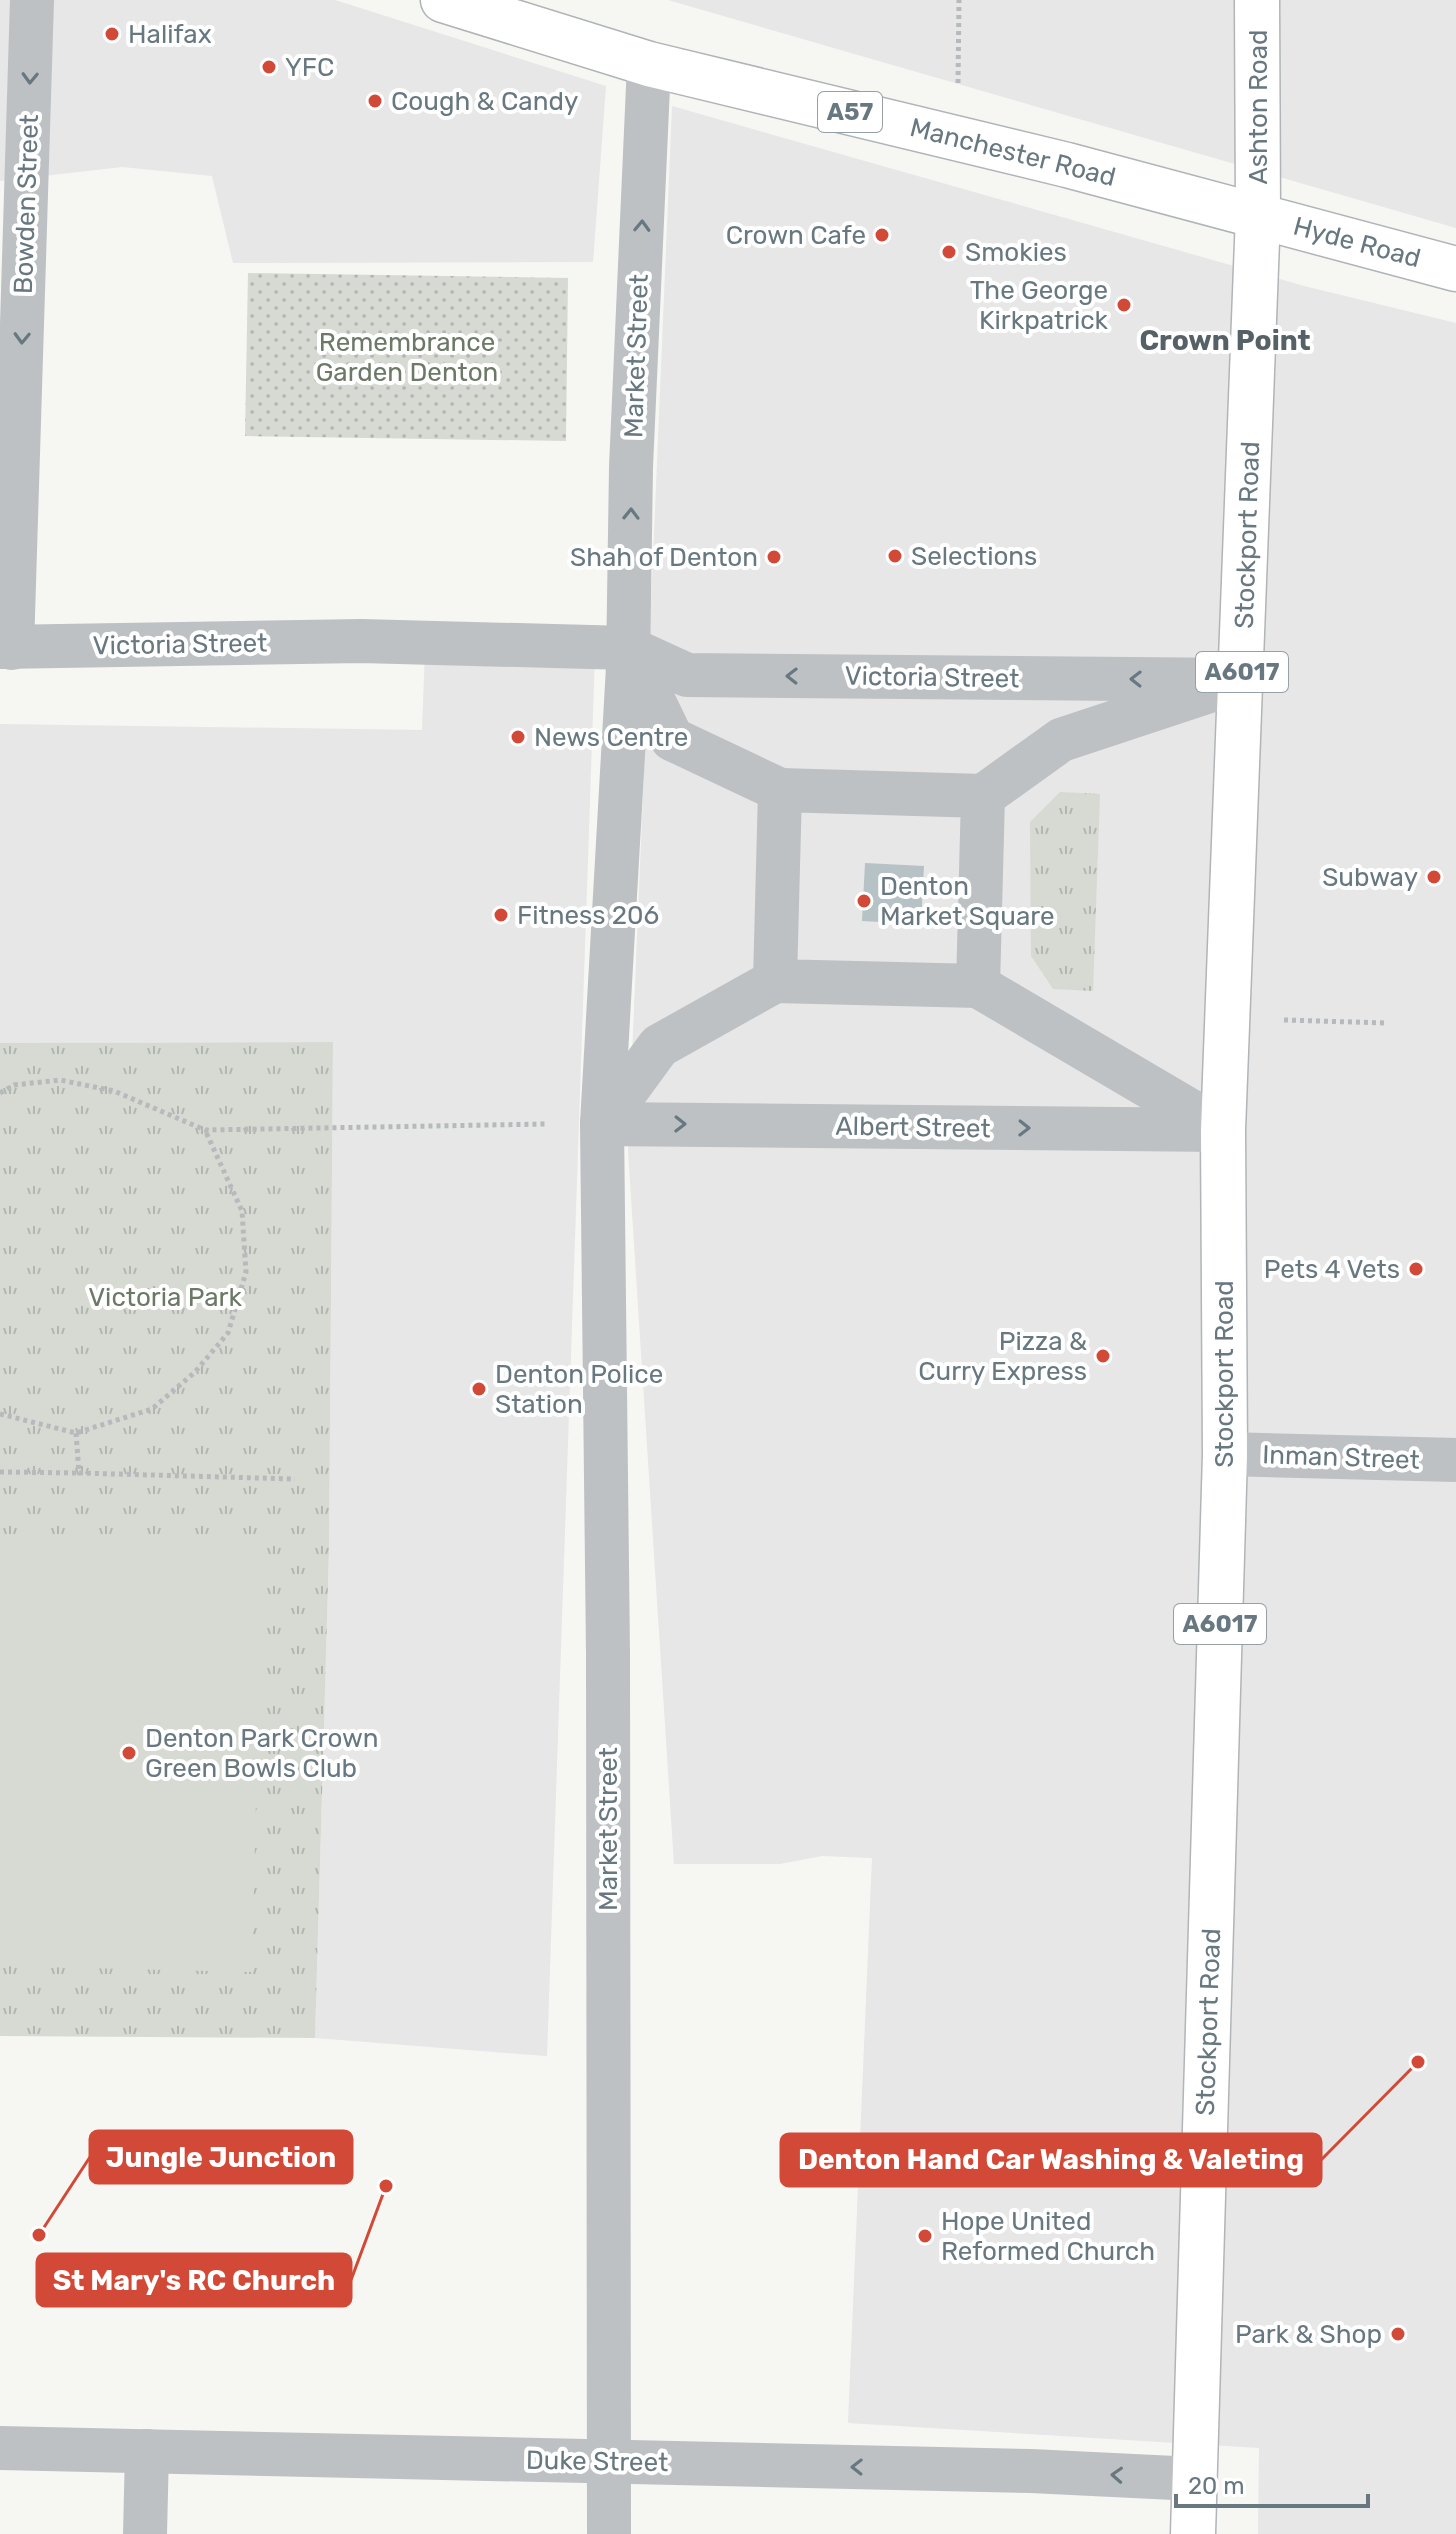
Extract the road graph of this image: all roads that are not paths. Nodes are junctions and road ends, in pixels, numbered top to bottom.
1 (32, 0) edge
2 (443, 0) edge
3 (1257, 0) edge
4 (649, 64) junction
5 (1258, 215) junction
6 (1456, 269) edge
7 (6, 648) edge
8 (628, 648) junction
9 (1242, 680) junction
10 (780, 790) junction
11 (983, 796) junction
12 (775, 981) junction
13 (978, 986) junction
14 (602, 1124) junction
15 (1223, 1130) junction
16 (1225, 1454) junction
17 (1456, 1460) edge
18 (0, 2448) edge
19 (147, 2451) junction
20 (609, 2462) junction
21 (1195, 2479) junction
22 (145, 2534) edge
23 (609, 2534) edge
24 (1193, 2534) edge

1 -> 7 street, Bowden Street
2 - 4 main road, Manchester Road / A57
3 - 5 main road, Ashton Road / A6017
4 - 5 main road, Manchester Road / A57
8 -> 4 street, Market Street
5 - 6 main road, Hyde Road / A57
5 - 9 main road, Stockport Road / A6017
7 - 8 street, Victoria Street
9 -> 8 street, Victoria Street
8 - 10 street
8 - 14 street, Market Street
9 - 11 street
9 - 15 main road, Stockport Road / A6017
10 - 11 street
10 - 12 street
11 - 13 street
12 - 13 street
12 - 14 street
13 - 15 street
14 -> 15 street, Albert Street
14 - 20 street, Market Street
15 - 16 main road, Stockport Road / A6017
16 - 17 street, Inman Street
16 - 21 main road, Stockport Road / A6017
18 - 19 street, Duke Street
19 - 20 street, Duke Street
19 - 22 street
21 -> 20 street, Duke Street
20 - 23 street, Market Street
21 - 24 main road, Stockport Road / A6017

